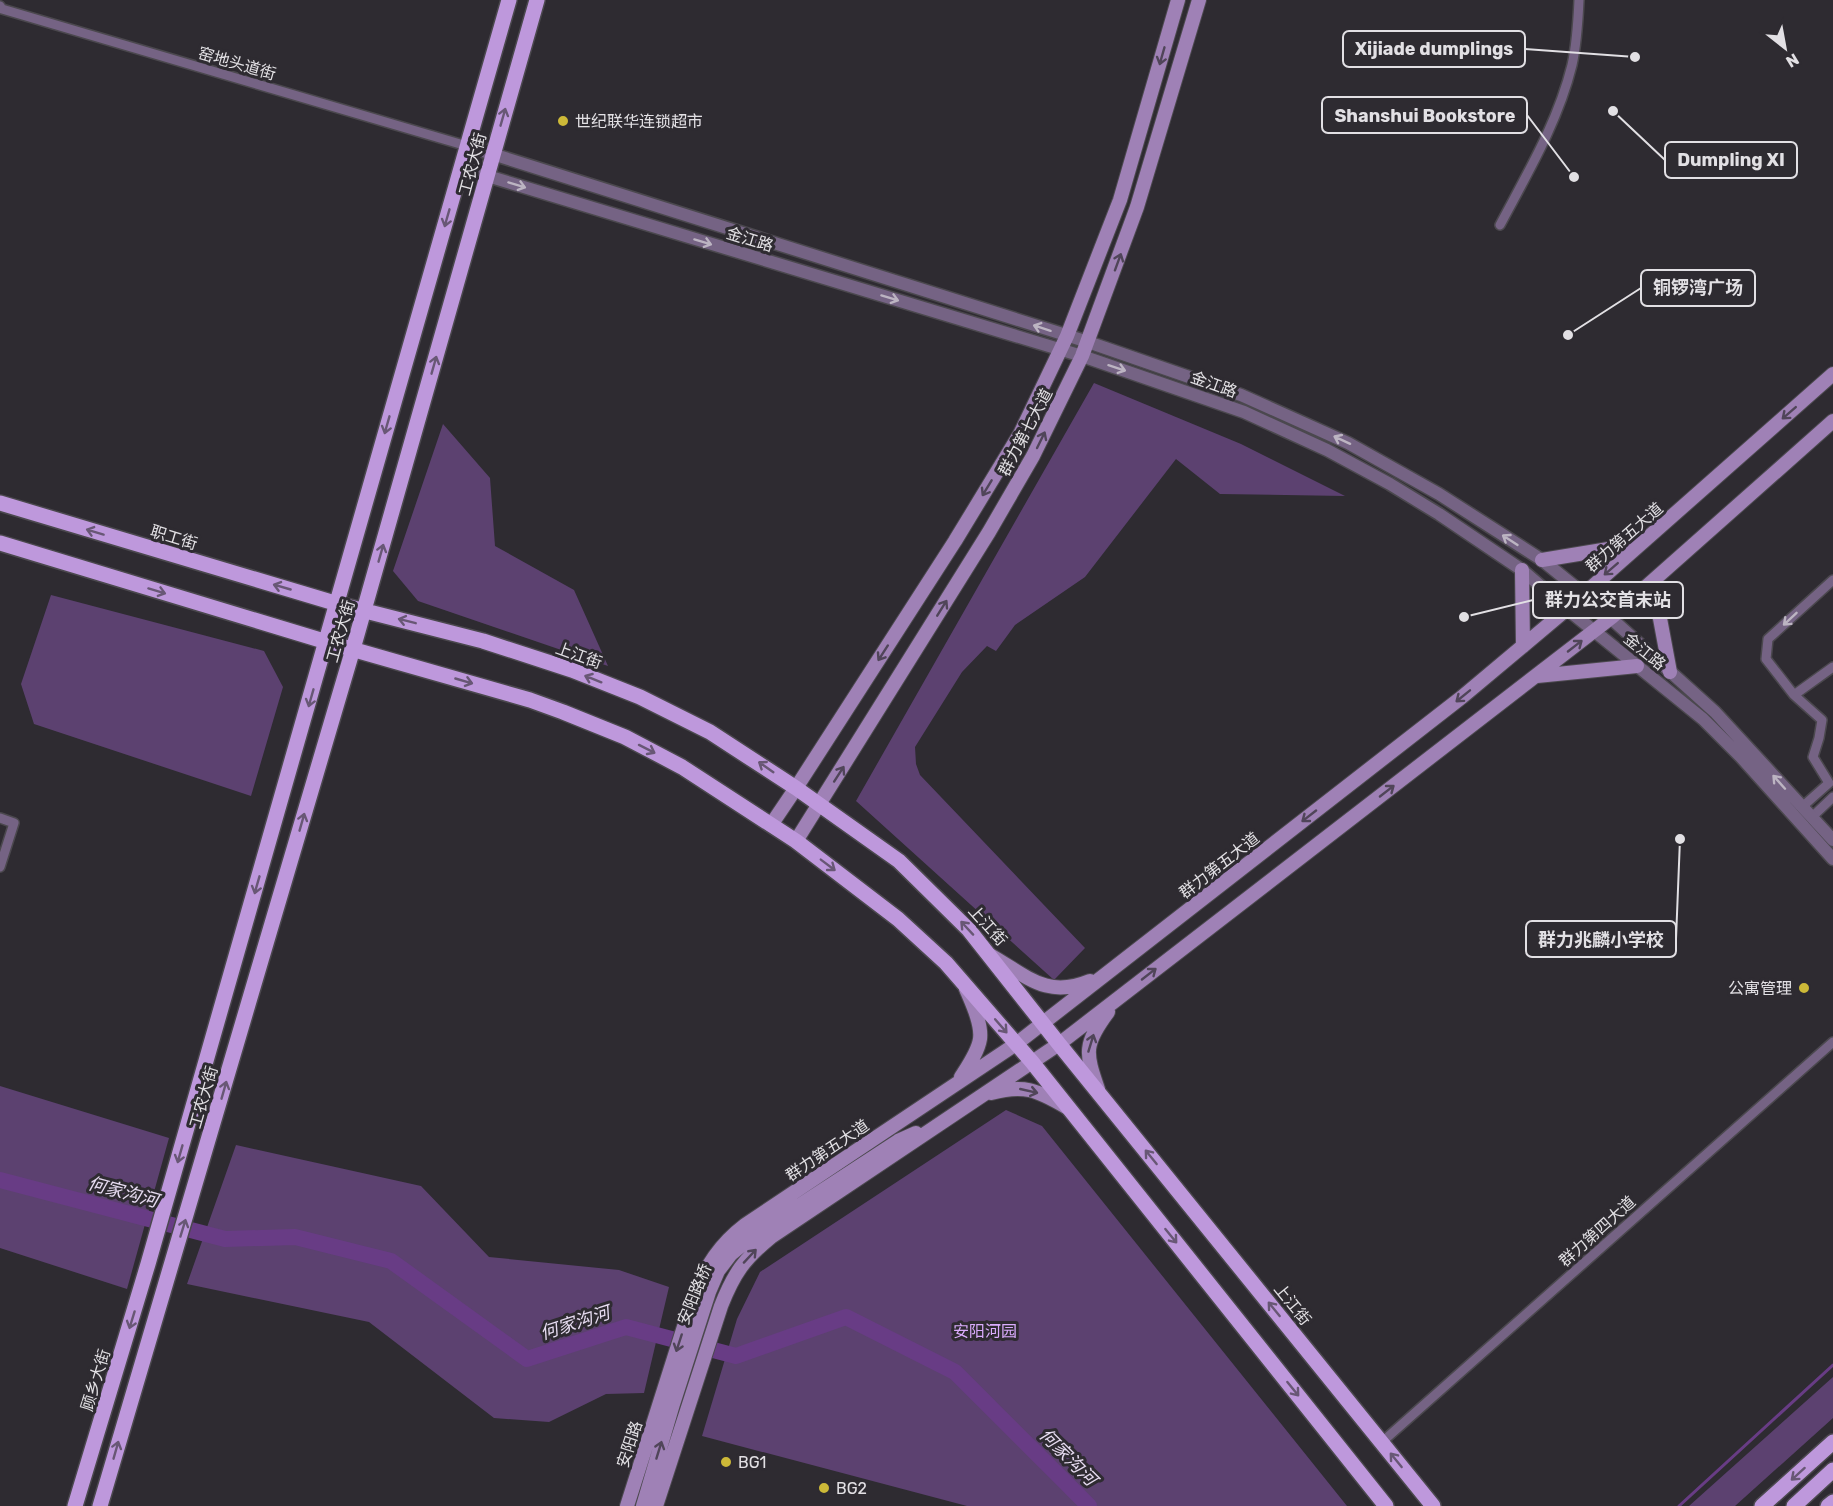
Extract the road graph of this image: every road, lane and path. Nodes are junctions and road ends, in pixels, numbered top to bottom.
1 (509, 0) edge
2 (537, 0) edge
3 (1178, 0) edge
4 (1199, 0) edge
5 (1579, 0) edge
6 (0, 6) edge
7 (467, 146) junction
8 (493, 154) junction
9 (461, 168) junction
10 (488, 176) junction
11 (1500, 225) dead end
12 (1067, 336) junction
13 (1089, 342) junction
14 (1060, 350) junction
15 (1082, 356) junction
16 (1833, 374) edge
17 (1833, 421) edge
18 (0, 503) edge
19 (0, 543) edge
20 (1641, 543) junction
21 (1542, 560) junction
22 (1522, 570) junction
23 (1833, 580) edge
24 (1653, 581) junction
25 (1584, 594) junction
26 (338, 604) junction
27 (1567, 609) junction
28 (364, 611) junction
29 (1612, 617) junction
30 (1594, 631) junction
31 (327, 642) junction
32 (1523, 646) junction
33 (353, 649) junction
34 (1637, 666) junction
35 (1833, 667) edge
36 (1670, 672) junction
37 (1537, 676) junction
38 (1794, 695) junction
39 (796, 788) junction
40 (1833, 797) edge
41 (819, 804) junction
42 (1802, 807) junction
43 (1812, 817) junction
44 (0, 818) edge
45 (771, 825) junction
46 (1833, 840) edge
47 (796, 841) junction
48 (1833, 858) edge
49 (0, 867) edge
50 (990, 954) junction
51 (1106, 974) junction
52 (964, 984) junction
53 (1118, 999) junction
54 (1044, 1023) junction
55 (1833, 1042) edge
56 (1016, 1044) junction
57 (1059, 1044) junction
58 (1032, 1062) junction
59 (958, 1082) junction
60 (1099, 1093) junction
61 (983, 1095) junction
62 (1071, 1111) junction
63 (952, 1116) junction
64 (148, 1264) joint
65 (663, 1392) joint
66 (1382, 1442) junction
67 (1833, 1442) edge
68 (1833, 1470) edge
69 (1833, 1502) edge
70 (75, 1506) edge
71 (100, 1506) edge
72 (627, 1506) edge
73 (643, 1506) edge
74 (656, 1506) edge
75 (1386, 1506) edge
76 (1433, 1506) edge
77 (1762, 1506) edge
78 (1794, 1506) edge
79 (1828, 1506) edge

1 - 7 main road, 工农大街
8 -> 2 main road, 工农大街
3 -> 12 main road, 群力第七大道
13 -> 4 main road, 群力第七大道
5 - 11 street
6 - 7 street, 窑地头道街
7 - 8 street, 金江路
7 - 9 main road, 工农大街
8 - 10 main road, 工农大街
12 -> 8 street, 金江路
9 - 10 street, 金江路
9 -> 26 main road, 工农大街
10 -> 14 street, 金江路
28 -> 10 main road, 工农大街
12 - 13 street, 金江路
12 - 14 main road, 群力第七大道
13 - 15 main road, 群力第七大道
21 -> 13 street, 金江路
14 - 15 street, 金江路
14 -> 39 main road, 群力第七大道
15 -> 22 street, 金江路
41 -> 15 main road, 群力第七大道
16 -> 20 main road, 群力第五大道
17 - 24 main road
26 -> 18 main road, 职工街
19 -> 31 main road
20 - 21 main road
20 -> 25 main road, 群力第五大道
21 - 25 street, 金江路
22 - 27 street, 金江路
22 - 32 main road
23 -> 38 street
24 - 29 main road
24 - 36 main road
25 - 27 main road, 群力第五大道
25 - 29 street, 金江路
26 - 28 main road, 上江街
26 - 31 main road, 工农大街
27 - 30 street, 金江路
27 - 32 main road, 群力第五大道
28 - 33 main road, 工农大街
39 -> 28 main road, 上江街
29 - 30 main road
29 - 36 street, 金江路
30 - 34 street, 金江路
37 -> 30 main road
31 - 33 main road
31 -> 64 main road, 工农大街
32 -> 51 main road, 群力第五大道
33 -> 45 main road
71 -> 33 main road, 工农大街
34 - 37 main road
34 - 48 street, 金江路
35 - 38 street
42 -> 36 street, 金江路
53 -> 37 main road
38 - 42 street
39 - 41 main road, 上江街
39 - 45 main road, 群力第七大道
40 - 43 street
41 - 47 main road, 群力第七大道
50 -> 41 main road, 上江街
42 - 43 street, 金江路
43 - 46 street, 金江路
44 - 49 street
45 - 47 main road
47 -> 52 main road
50 - 51 main road
50 - 54 main road, 上江街
51 - 54 main road, 群力第五大道
52 -> 56 main road
52 - 59 main road
53 - 57 main road
60 -> 53 main road
54 - 56 main road, 群力第五大道
54 - 57 main road, 上江街
55 - 66 street, 群力第四大道
56 - 58 main road
56 - 59 main road, 群力第五大道
57 - 58 main road
57 - 60 main road, 上江街
58 - 61 main road
58 - 62 main road
59 -> 65 main road, 群力第五大道
66 -> 60 main road, 上江街
61 -> 62 main road
61 - 63 main road
62 -> 75 main road
73 -> 63 main road, 安阳路桥
74 -> 63 main road
64 -> 70 main road, 顾乡大街
65 - 72 main road, 安阳路
76 -> 66 main road, 上江街
67 -> 77 main road
68 - 78 main road
69 - 79 main road

